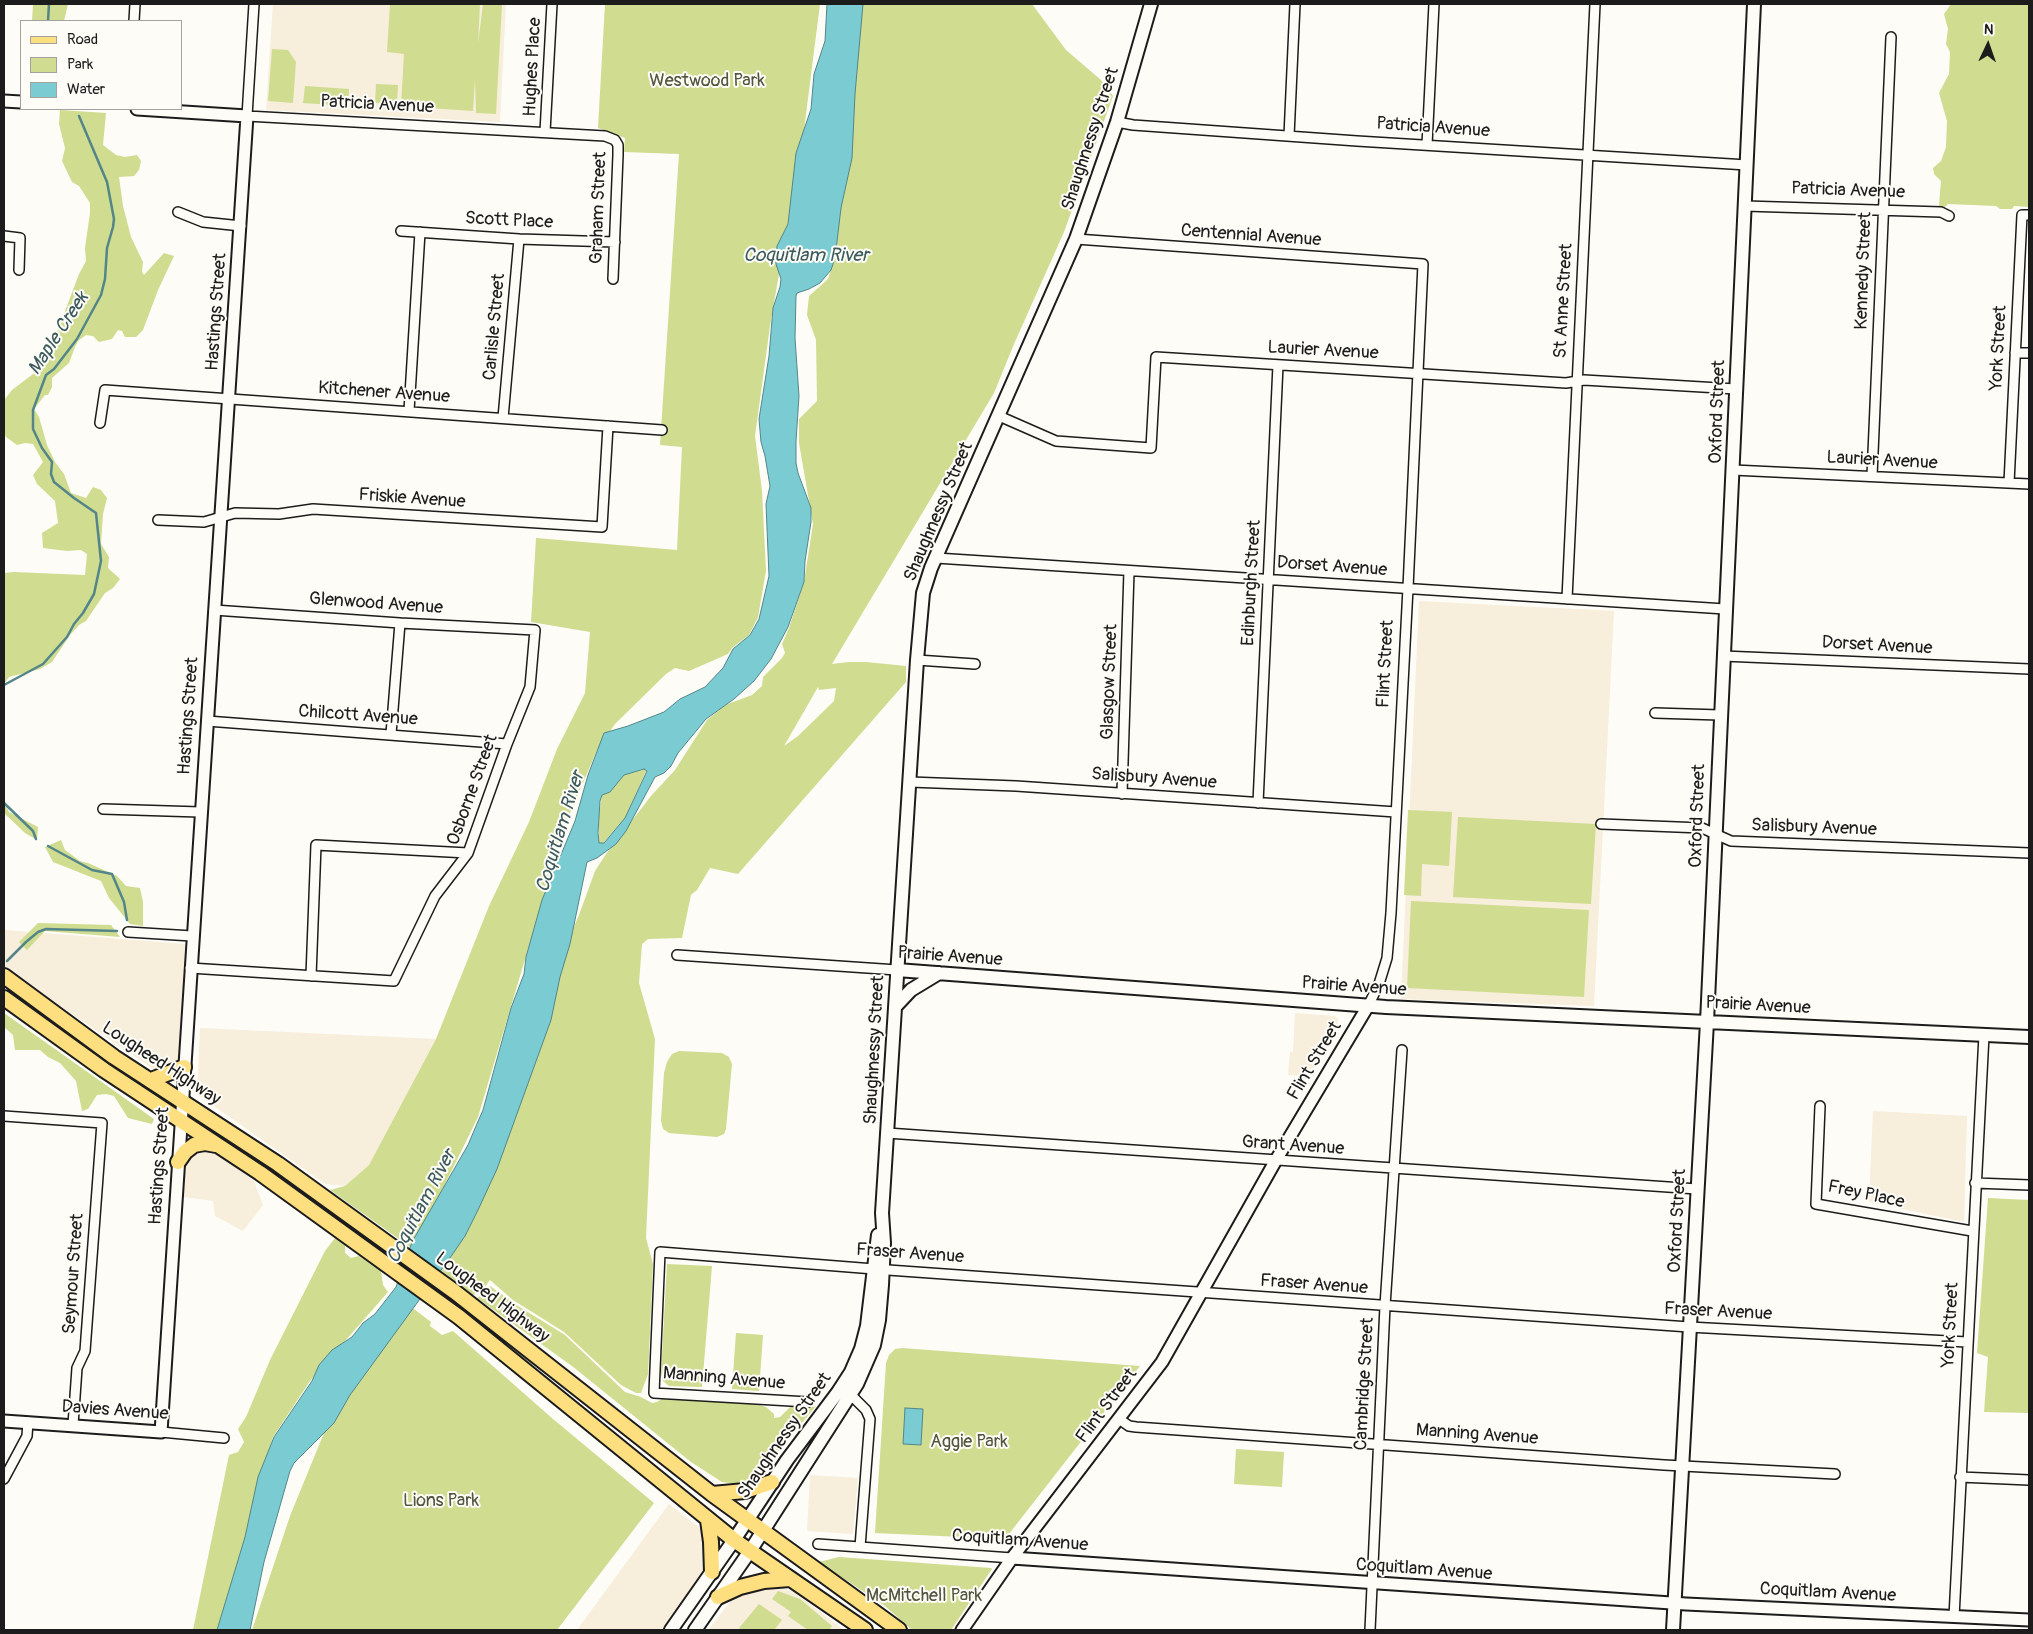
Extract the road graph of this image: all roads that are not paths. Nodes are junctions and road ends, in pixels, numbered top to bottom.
1 (135, 4) edge
2 (254, 4) edge
3 (552, 4) edge
4 (1151, 4) edge
5 (1295, 4) edge
6 (1434, 4) edge
7 (1595, 4) edge
8 (1754, 4) edge
9 (134, 20) edge
10 (1891, 37) dead end
11 (4, 101) edge
12 (20, 102) edge
13 (154, 110) edge
14 (247, 116) junction
15 (1117, 122) junction
16 (545, 132) junction
17 (1289, 136) junction
18 (615, 140) joint
19 (1427, 145) junction
20 (1587, 155) junction
21 (1747, 165) junction
22 (1745, 206) junction
23 (1882, 210) junction
24 (178, 212) dead end
25 (2026, 215) edge
26 (1949, 216) dead end
27 (241, 226) junction
28 (401, 231) dead end
29 (420, 232) junction
30 (4, 236) edge
31 (519, 239) junction
32 (1076, 239) junction
33 (614, 242) junction
34 (1423, 264) joint
35 (19, 270) dead end
36 (613, 279) dead end
37 (2014, 353) junction
38 (2029, 354) edge
39 (1278, 365) junction
40 (1417, 373) junction
41 (1576, 381) junction
42 (1736, 389) junction
43 (229, 398) junction
44 (409, 412) junction
45 (999, 416) junction
46 (504, 418) junction
47 (100, 423) dead end
48 (608, 426) junction
49 (662, 430) dead end
50 (1733, 470) junction
51 (1872, 476) junction
52 (2008, 483) junction
53 (2029, 484) edge
54 (220, 518) junction
55 (158, 520) dead end
56 (936, 558) junction
57 (1129, 570) junction
58 (1268, 579) junction
59 (1408, 588) junction
60 (1567, 599) junction
61 (1726, 609) junction
62 (214, 610) junction
63 (400, 623) junction
64 (535, 630) joint
65 (1723, 656) junction
66 (917, 660) junction
67 (975, 664) dead end
68 (2029, 669) edge
69 (1655, 713) dead end
70 (1720, 715) junction
71 (207, 721) junction
72 (391, 734) junction
73 (506, 744) junction
74 (910, 782) junction
75 (1122, 794) junction
76 (1258, 803) junction
77 (103, 808) dead end
78 (200, 812) junction
79 (1396, 812) junction
80 (1601, 824) dead end
81 (1715, 834) junction
82 (468, 853) junction
83 (2029, 853) edge
84 (128, 932) dead end
85 (192, 936) junction
86 (676, 955) dead end
87 (190, 968) junction
88 (897, 970) junction
89 (939, 973) junction
90 (4, 976) edge
91 (310, 976) junction
92 (4, 998) edge
93 (895, 1006) junction
94 (1368, 1006) junction
95 (1707, 1022) junction
96 (1984, 1035) junction
97 (2029, 1037) edge
98 (1402, 1050) dead end
99 (184, 1067) junction
100 (151, 1080) junction
101 (182, 1101) junction
102 (1820, 1106) dead end
103 (4, 1116) edge
104 (180, 1121) junction
105 (887, 1132) junction
106 (219, 1146) junction
107 (1276, 1160) junction
108 (178, 1162) junction
109 (1395, 1169) junction
110 (1975, 1183) junction
111 (2029, 1185) edge
112 (1697, 1189) junction
113 (1972, 1231) junction
114 (660, 1252) joint
115 (879, 1270) junction
116 (1202, 1292) junction
117 (1385, 1306) junction
118 (1689, 1328) junction
119 (1967, 1342) junction
120 (850, 1395) junction
121 (808, 1402) dead end
122 (1119, 1419) junction
123 (4, 1421) edge
124 (28, 1422) junction
125 (73, 1426) junction
126 (161, 1432) junction
127 (224, 1438) dead end
128 (1378, 1444) junction
129 (1682, 1466) junction
130 (1835, 1474) dead end
131 (1960, 1477) junction
132 (4, 1479) edge
133 (2029, 1480) edge
134 (772, 1482) junction
135 (712, 1494) junction
136 (708, 1520) junction
137 (748, 1520) junction
138 (762, 1532) junction
139 (734, 1540) junction
140 (818, 1544) dead end
141 (860, 1547) junction
142 (750, 1551) junction
143 (1012, 1558) junction
144 (712, 1572) junction
145 (790, 1579) junction
146 (1373, 1584) junction
147 (718, 1597) junction
148 (1674, 1603) junction
149 (1954, 1617) junction
150 (2029, 1620) edge
151 (671, 1630) edge
152 (696, 1630) edge
153 (865, 1630) edge
154 (899, 1630) edge
155 (962, 1630) edge
156 (1370, 1630) edge
157 (1674, 1630) edge

1 - 9 street
2 - 14 street, Hastings Street
3 - 16 street, Hughes Place
4 - 15 main road, Shaughnessy Street
5 - 17 street
6 - 19 street
7 - 20 street, St Anne Street
8 - 21 main road, Oxford Street
10 - 23 street, Kennedy Street
11 - 12 street
13 - 14 street, Patricia Avenue
14 - 16 street, Patricia Avenue
14 - 27 street, Hastings Street
15 - 17 street, Patricia Avenue
15 - 32 main road, Shaughnessy Street
16 - 18 street, Patricia Avenue
17 - 19 street, Patricia Avenue
18 - 33 street, Graham Street
19 - 20 street, Patricia Avenue
20 - 21 street, Patricia Avenue
20 - 41 street, St Anne Street
21 - 22 main road, Oxford Street
22 - 23 street, Patricia Avenue
22 - 42 main road, Oxford Street
23 - 26 street, Patricia Avenue
23 - 51 street, Kennedy Street
24 - 27 street
25 - 37 street, York Street
27 - 43 street, Hastings Street
28 - 29 street, Scott Place
29 - 31 street, Scott Place
29 - 44 street
30 - 35 street
31 - 33 street, Scott Place
31 - 46 street, Carlisle Street
32 - 34 street, Centennial Avenue
32 - 45 main road, Shaughnessy Street
33 - 36 street, Graham Street
34 - 40 street, Flint Street
37 - 38 street
37 - 52 street, York Street
39 - 40 street, Laurier Avenue
39 - 45 street, Laurier Avenue
39 - 58 street, Edinburgh Street
40 - 41 street, Laurier Avenue
40 - 59 street, Flint Street
41 - 42 street, Laurier Avenue
41 - 60 street, St Anne Street
42 - 50 main road, Oxford Street
43 - 44 street, Kitchener Avenue
43 - 47 street, Kitchener Avenue
43 - 54 street, Hastings Street
44 - 46 street, Kitchener Avenue
45 - 56 main road, Shaughnessy Street
46 - 48 street, Kitchener Avenue
48 - 49 street, Kitchener Avenue
48 - 54 street, Friskie Avenue
50 - 51 street, Laurier Avenue
50 - 61 main road, Oxford Street
51 - 52 street, Laurier Avenue
52 - 53 street, Laurier Avenue
54 - 55 street, Friskie Avenue
54 - 62 street, Hastings Street
56 - 57 street, Dorset Avenue
56 - 66 main road, Shaughnessy Street
57 - 58 street, Dorset Avenue
57 - 75 street, Glasgow Street
58 - 59 street, Dorset Avenue
58 - 76 street, Edinburgh Street
59 - 60 street, Dorset Avenue
59 - 79 street, Flint Street
60 - 61 street, Dorset Avenue
61 - 65 main road, Oxford Street
62 - 63 street, Glenwood Avenue
62 - 71 street, Hastings Street
63 - 64 street, Glenwood Avenue
63 - 72 street
64 - 73 street, Osborne Street
65 - 68 street, Dorset Avenue
65 - 70 main road, Oxford Street
66 - 67 street
66 - 74 main road, Shaughnessy Street
69 - 70 street
70 - 81 main road, Oxford Street
71 - 72 street, Chilcott Avenue
71 - 78 street, Hastings Street
72 - 73 street, Chilcott Avenue
73 - 82 street, Osborne Street
74 - 75 street, Salisbury Avenue
74 - 88 main road, Shaughnessy Street
75 - 76 street, Salisbury Avenue
76 - 79 street, Salisbury Avenue
77 - 78 street
78 - 85 street, Hastings Street
79 - 94 street, Flint Street
80 - 81 street, Salisbury Avenue
81 - 83 street, Salisbury Avenue
81 - 95 main road, Oxford Street
82 - 91 street, Osborne Street
82 - 91 street
84 - 85 street
85 - 87 street, Hastings Street
86 - 88 street, Prairie Avenue
87 - 91 street, Osborne Street
87 - 99 street, Hastings Street
88 - 89 main road, Prairie Avenue
88 - 93 main road, Shaughnessy Street
89 - 93 main road
89 - 94 main road, Prairie Avenue
90 - 100 main road, Lougheed Highway
92 - 104 main road, Lougheed Highway
93 - 105 main road, Shaughnessy Street
94 - 95 main road, Prairie Avenue
94 - 107 street, Flint Street
95 - 96 main road, Prairie Avenue
95 - 112 main road, Oxford Street
96 - 97 main road, Prairie Avenue
96 - 110 street, York Street
98 - 109 street, Cambridge Street
99 - 100 main road
99 - 101 street, Hastings Street
100 - 101 main road, Lougheed Highway
101 - 104 street, Hastings Street
101 - 135 main road, Lougheed Highway
102 - 113 street, Frey Place
103 - 125 street, Seymour Street
104 - 106 main road, Lougheed Highway
104 - 108 street, Hastings Street
105 - 107 street, Grant Avenue
105 - 115 main road, Shaughnessy Street
106 - 108 main road
106 - 136 main road, Lougheed Highway
107 - 109 street, Grant Avenue
107 - 116 street, Flint Street
108 - 126 street, Hastings Street
109 - 112 street, Grant Avenue
109 - 117 street, Cambridge Street
110 - 111 street
110 - 113 street, York Street
112 - 118 main road, Oxford Street
113 - 119 street, York Street
114 - 115 street, Fraser Avenue
114 - 121 street, Manning Avenue
115 - 116 street, Fraser Avenue
115 - 120 main road, Shaughnessy Street
115 - 134 main road, Shaughnessy Street
116 - 117 street, Fraser Avenue
116 - 122 street, Flint Street
117 - 118 street, Fraser Avenue
117 - 128 street, Cambridge Street
118 - 119 street, Fraser Avenue
118 - 129 main road, Oxford Street
119 - 131 street, York Street
120 - 138 main road, Shaughnessy Street
120 - 141 street
122 - 128 street, Manning Avenue
122 - 143 street, Flint Street
123 - 124 street, Davies Avenue
124 - 125 street, Davies Avenue
124 - 132 street
125 - 126 street, Davies Avenue
126 - 127 street, Davies Avenue
128 - 129 street, Manning Avenue
128 - 146 street, Cambridge Street
129 - 130 street, Manning Avenue
129 - 148 main road, Oxford Street
131 - 133 street
131 - 149 street, York Street
134 - 135 main road
134 - 137 main road, Shaughnessy Street
135 - 137 main road, Lougheed Highway
136 - 139 main road, Lougheed Highway
136 - 144 main road
137 - 138 main road, Lougheed Highway
137 - 139 main road, Shaughnessy Street
138 - 142 main road, Shaughnessy Street
138 - 154 main road, Lougheed Highway
139 - 142 main road, Lougheed Highway
139 - 144 main road, Shaughnessy Street
140 - 141 street, Coquitlam Avenue
141 - 143 street, Coquitlam Avenue
142 - 145 main road, Lougheed Highway
142 - 147 main road, Shaughnessy Street
143 - 146 street, Coquitlam Avenue
143 - 155 street, Flint Street
144 - 151 main road, Shaughnessy Street
145 - 147 main road
145 - 153 main road, Lougheed Highway
146 - 148 street, Coquitlam Avenue
146 - 156 street, Cambridge Street
147 - 152 main road, Shaughnessy Street
148 - 149 street, Coquitlam Avenue
148 - 157 main road, Oxford Street
149 - 150 street, Coquitlam Avenue

